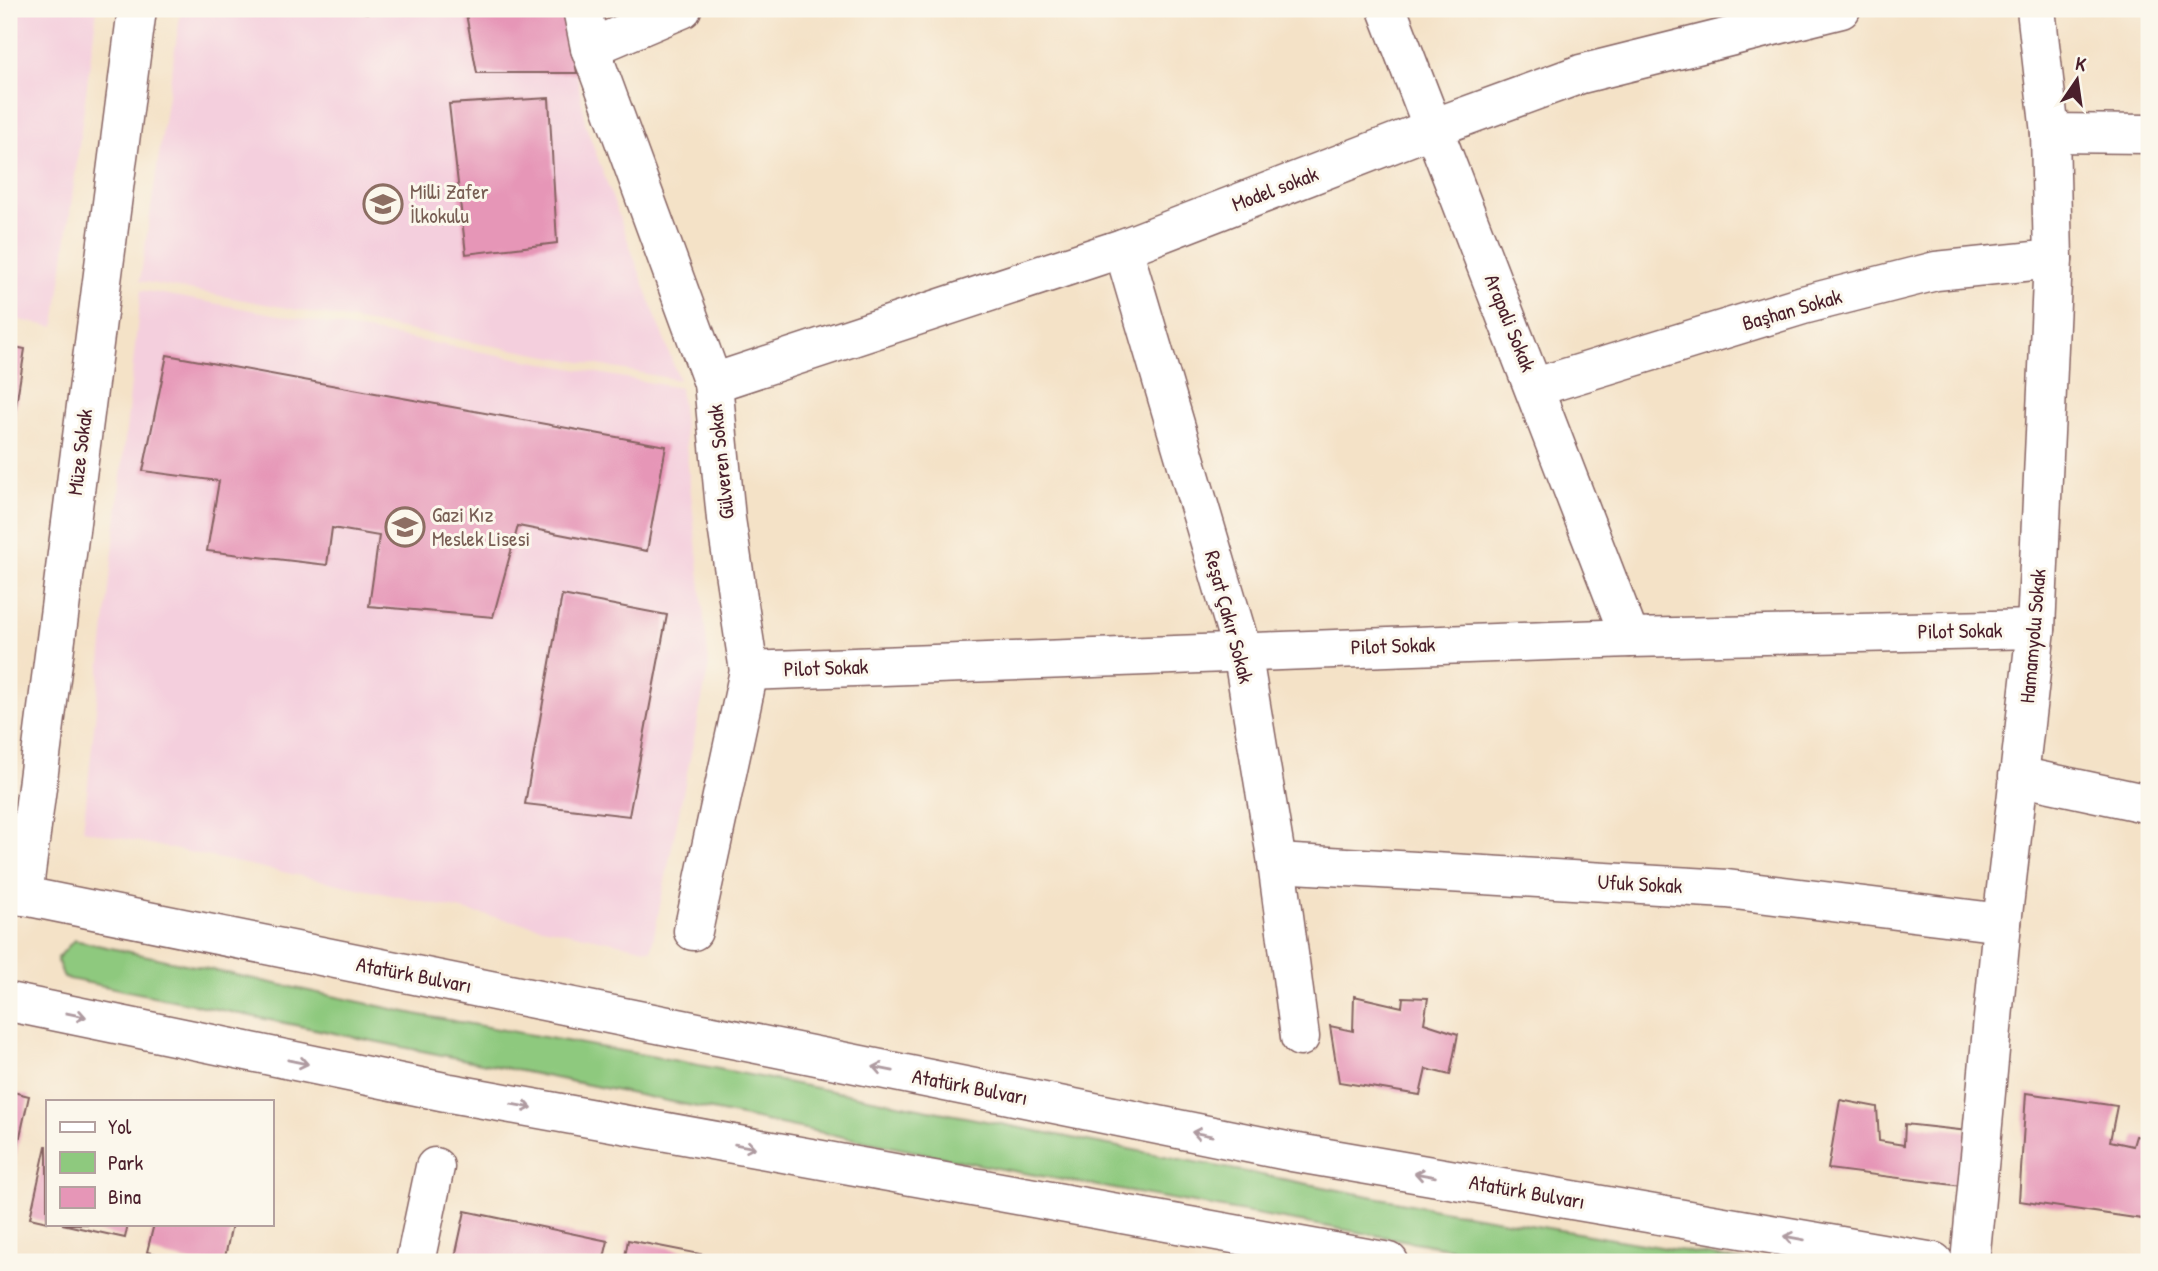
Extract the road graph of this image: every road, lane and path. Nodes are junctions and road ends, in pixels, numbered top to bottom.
1 (137, 9) edge
2 (582, 9) edge
3 (681, 9) edge
4 (1387, 9) edge
5 (1841, 9) edge
6 (2036, 9) edge
7 (590, 48) junction
8 (1433, 128) junction
9 (2050, 134) junction
10 (2149, 134) edge
11 (1123, 248) junction
12 (2053, 260) junction
13 (713, 383) junction
14 (1536, 387) junction
15 (2036, 629) junction
16 (1630, 638) junction
17 (1242, 651) junction
18 (750, 671) junction
19 (2018, 776) junction
20 (2149, 804) edge
21 (1277, 863) junction
22 (16, 894) edge
23 (2002, 923) junction
24 (694, 931) dead end
25 (9, 1002) edge
26 (1300, 1037) dead end
27 (435, 1167) dead end
28 (1264, 1251) edge
29 (415, 1262) edge
30 (1389, 1262) edge
31 (1934, 1262) edge
32 (1970, 1262) edge

1 - 22 street, Müze Sokak
2 - 7 street, Gülveren Sokak
3 - 7 street
4 - 8 street, Arapali Sokak
5 - 8 street, Model sokak
6 - 9 street, Hamamyolu Sokak
7 - 13 street, Gülveren Sokak
8 - 11 street, Model sokak
8 - 14 street, Arapali Sokak
9 - 10 street
9 - 12 street, Hamamyolu Sokak
11 - 13 street, Model sokak
11 - 17 street, Reşat Çakır Sokak
12 - 14 street, Başhan Sokak
12 - 15 street, Hamamyolu Sokak
13 - 18 street, Gülveren Sokak
14 - 16 street, Arapali Sokak
15 - 16 street, Pilot Sokak
15 - 19 street, Hamamyolu Sokak
16 - 17 street, Pilot Sokak
17 - 18 street, Pilot Sokak
17 - 21 street, Reşat Çakır Sokak
18 - 24 street, Gülveren Sokak
19 - 20 street
19 - 23 street, Hamamyolu Sokak
21 - 23 street, Ufuk Sokak
21 - 26 street, Reşat Çakır Sokak
31 -> 22 street, Atatürk Bulvarı
23 - 32 street, Hamamyolu Sokak
25 -> 28 street
27 - 29 street
28 - 30 street

